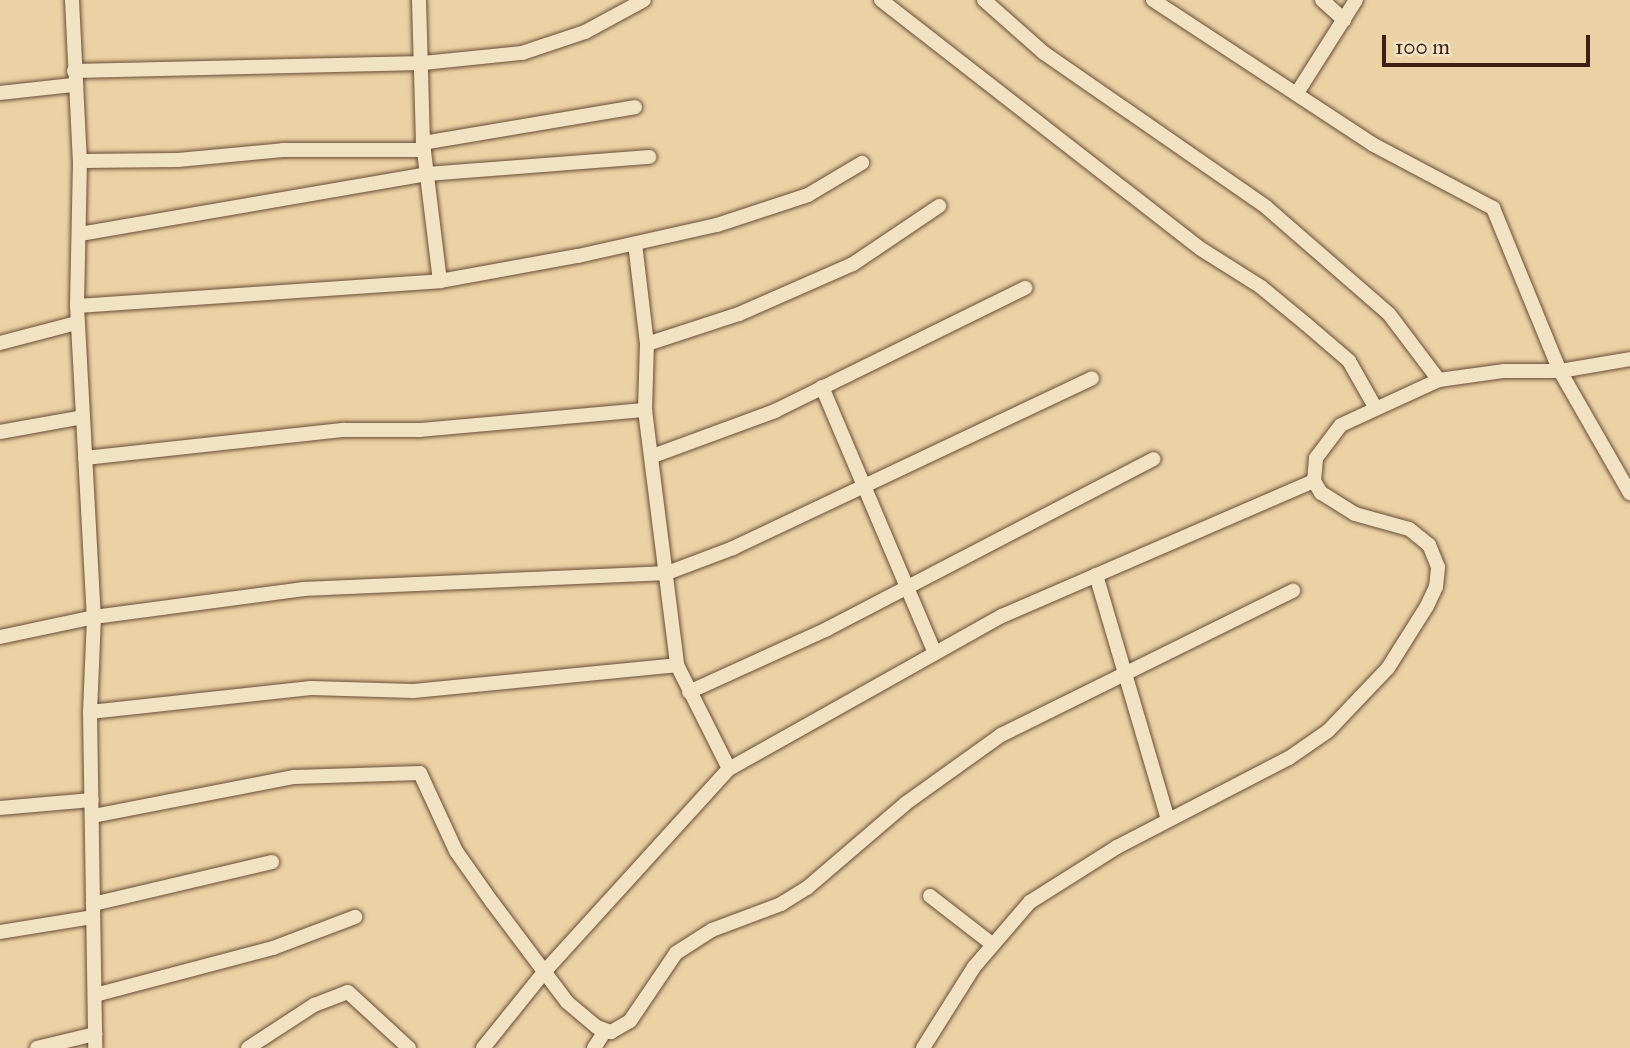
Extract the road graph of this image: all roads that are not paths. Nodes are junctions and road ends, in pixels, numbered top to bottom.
1 (72, 0) edge
2 (419, 0) edge
3 (644, 0) edge
4 (881, 0) edge
5 (984, 0) edge
6 (1153, 0) edge
7 (1322, 0) edge
8 (1356, 0) edge
9 (1344, 20) junction
10 (423, 63) junction
11 (74, 78) junction
12 (0, 93) edge
13 (1297, 93) junction
14 (635, 107) dead end
15 (424, 147) junction
16 (649, 157) dead end
17 (80, 162) junction
18 (862, 163) dead end
19 (427, 174) junction
20 (939, 206) dead end
21 (80, 233) junction
22 (635, 244) junction
23 (440, 281) junction
24 (1025, 288) dead end
25 (76, 306) junction
26 (77, 323) junction
27 (0, 343) edge
28 (647, 344) junction
29 (1630, 359) edge
30 (1560, 371) junction
31 (1092, 378) dead end
32 (1439, 380) junction
33 (822, 387) junction
34 (1375, 407) junction
35 (645, 410) junction
36 (82, 417) junction
37 (0, 432) edge
38 (653, 456) junction
39 (85, 458) junction
40 (1153, 459) dead end
41 (1314, 481) junction
42 (867, 485) junction
43 (1630, 493) edge
44 (667, 573) junction
45 (1096, 575) junction
46 (907, 589) junction
47 (1293, 591) dead end
48 (94, 617) junction
49 (0, 637) edge
50 (935, 653) junction
51 (677, 665) junction
52 (1126, 672) junction
53 (689, 692) junction
54 (90, 712) junction
55 (729, 769) junction
56 (92, 800) junction
57 (0, 808) edge
58 (93, 816) junction
59 (1168, 819) junction
60 (272, 862) dead end
61 (930, 896) dead end
62 (93, 911) junction
63 (355, 917) dead end
64 (0, 932) edge
65 (992, 944) junction
66 (545, 971) junction
67 (95, 995) junction
68 (605, 1031) junction
69 (95, 1041) edge
70 (37, 1048) edge
71 (248, 1048) edge
72 (410, 1048) edge
73 (483, 1048) edge
74 (594, 1048) edge
75 (923, 1048) edge

1 - 11 street
2 - 10 street
3 - 10 street
4 - 34 street
5 - 32 street
6 - 13 street
7 - 9 street
8 - 9 street
9 - 13 street
10 - 11 street
10 - 15 street
11 - 12 street
11 - 17 street
13 - 30 street
14 - 15 street
15 - 17 street
15 - 19 street
16 - 19 street
17 - 21 street
18 - 22 street
19 - 21 street
19 - 23 street
20 - 28 street
21 - 25 street
22 - 23 street
22 - 28 street
23 - 25 street
24 - 33 street
25 - 26 street
26 - 27 street
26 - 36 street
28 - 35 street
29 - 30 street
30 - 32 street
30 - 43 street
31 - 42 street
32 - 34 street
33 - 38 street
33 - 42 street
34 - 41 street
35 - 38 street
35 - 39 street
36 - 37 street
36 - 39 street
38 - 44 street
39 - 48 street
40 - 46 street
41 - 45 street
41 - 59 street
42 - 44 street
42 - 46 street
44 - 48 street
44 - 51 street
45 - 50 street
45 - 52 street
46 - 50 street
46 - 53 street
47 - 52 street
48 - 49 street
48 - 54 street
50 - 55 street
51 - 53 street
51 - 54 street
52 - 59 street
52 - 68 street
53 - 55 street
54 - 56 street
55 - 66 street
56 - 57 street
56 - 58 street
58 - 62 street
58 - 66 street
59 - 65 street
60 - 62 street
61 - 65 street
62 - 64 street
62 - 67 street
63 - 67 street
65 - 75 street
66 - 68 street
66 - 73 street
67 - 69 street
68 - 74 street
69 - 70 street
71 - 72 street

